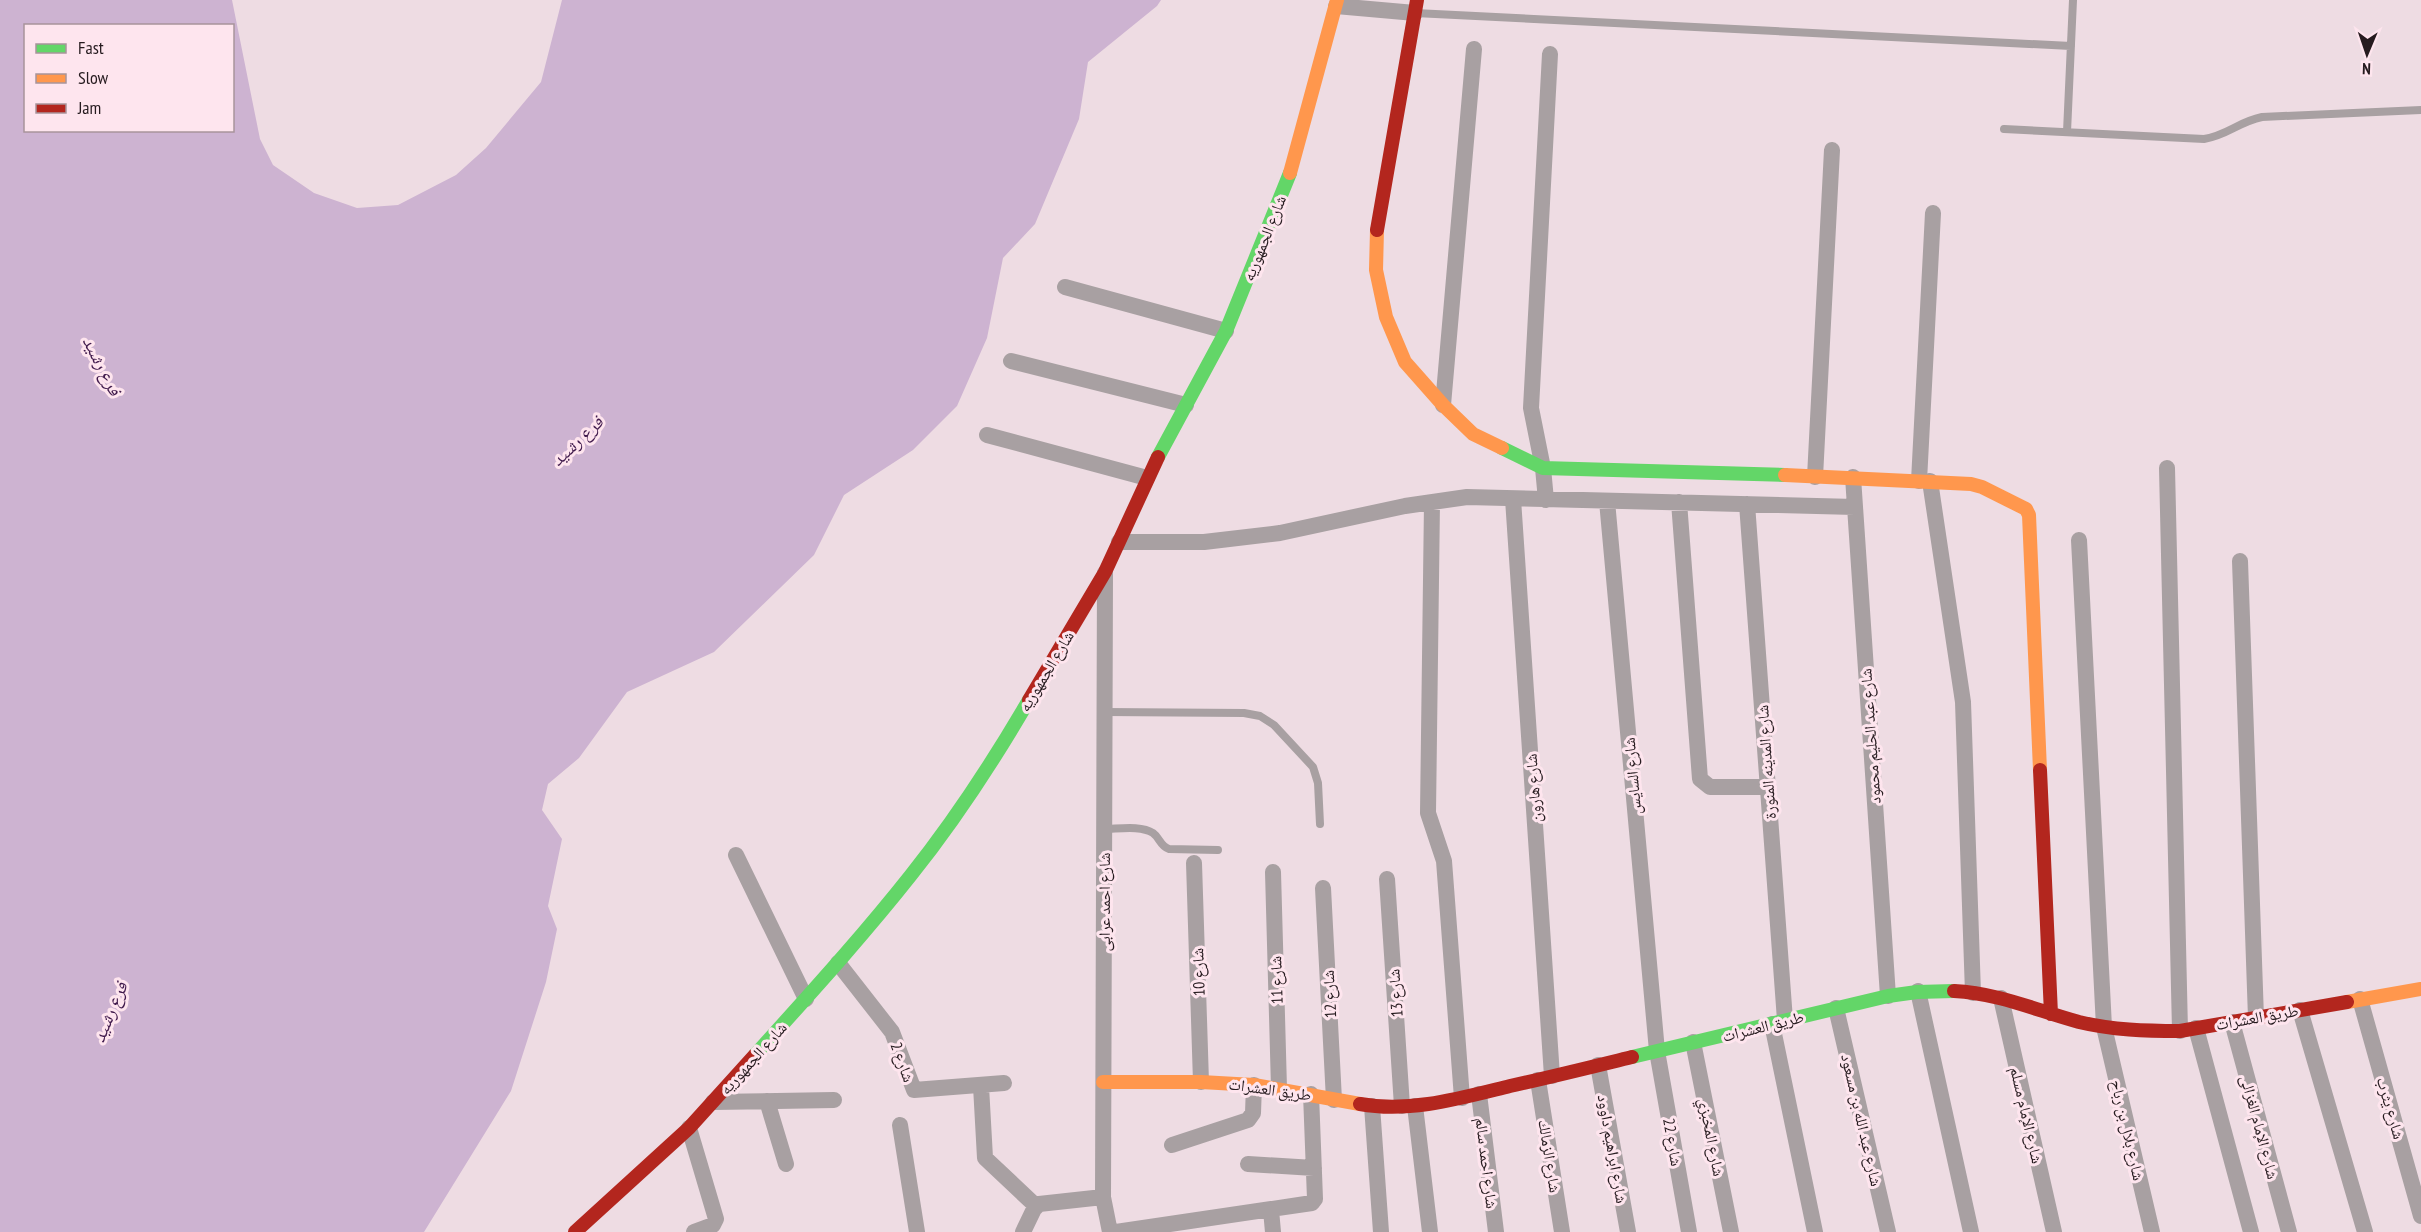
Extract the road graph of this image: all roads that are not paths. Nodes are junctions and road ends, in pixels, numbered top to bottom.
1 (2073, 0) edge
2 (1337, 3) edge
3 (1416, 7) edge
4 (2071, 46) junction
5 (1474, 49) dead end
6 (1550, 54) dead end
7 (2421, 110) edge
8 (2004, 129) dead end
9 (2067, 132) junction
10 (1832, 150) dead end
11 (1933, 213) dead end
12 (1065, 287) dead end
13 (1226, 330) junction
14 (1011, 361) dead end
15 (1186, 405) junction
16 (1443, 405) junction
17 (987, 435) dead end
18 (1543, 468) junction
19 (2166, 468) dead end
20 (1815, 477) junction
21 (1853, 477) junction
22 (1148, 478) junction
23 (1925, 481) junction
24 (1513, 499) junction
25 (1546, 500) junction
26 (1607, 501) junction
27 (1432, 502) junction
28 (1679, 502) junction
29 (1747, 504) junction
30 (1855, 507) junction
31 (2079, 540) dead end
32 (1119, 542) junction
33 (2241, 561) dead end
34 (1105, 572) junction
35 (1105, 712) junction
36 (1768, 787) junction
37 (1320, 824) dead end
38 (1104, 829) junction
39 (1218, 850) dead end
40 (736, 855) dead end
41 (1194, 863) dead end
42 (1273, 872) dead end
43 (1387, 879) dead end
44 (1323, 888) dead end
45 (838, 963) junction
46 (2421, 989) edge
47 (1918, 991) junction
48 (1973, 993) junction
49 (1888, 996) junction
50 (2001, 998) junction
51 (806, 999) junction
52 (2360, 999) junction
53 (1836, 1008) junction
54 (2300, 1010) junction
55 (2050, 1014) junction
56 (2256, 1018) junction
57 (1779, 1022) junction
58 (2232, 1022) junction
59 (2104, 1027) junction
60 (2188, 1029) junction
61 (1694, 1042) junction
62 (1657, 1051) junction
63 (1598, 1065) junction
64 (1545, 1078) junction
65 (1103, 1082) junction
66 (1201, 1082) junction
67 (1004, 1083) dead end
68 (1254, 1084) junction
69 (981, 1086) junction
70 (1279, 1088) junction
71 (1311, 1094) junction
72 (1479, 1094) junction
73 (1462, 1098) junction
74 (834, 1100) dead end
75 (1334, 1100) junction
76 (766, 1101) junction
77 (713, 1102) junction
78 (1372, 1106) junction
79 (1409, 1106) junction
80 (900, 1125) dead end
81 (689, 1128) junction
82 (1172, 1145) dead end
83 (786, 1164) dead end
84 (1248, 1164) dead end
85 (1314, 1168) junction
86 (1103, 1197) junction
87 (1036, 1206) junction
88 (1271, 1210) junction
89 (2421, 1216) edge
90 (1227, 1224) edge
91 (1025, 1231) edge
92 (575, 1232) edge
93 (694, 1232) edge
94 (916, 1232) edge
95 (1110, 1232) edge
96 (1116, 1232) edge
97 (1273, 1232) edge
98 (1381, 1232) edge
99 (1430, 1232) edge
100 (1496, 1232) edge
101 (1562, 1232) edge
102 (1628, 1232) edge
103 (1689, 1232) edge
104 (1731, 1232) edge
105 (1815, 1232) edge
106 (1888, 1232) edge
107 (1971, 1232) edge
108 (2054, 1232) edge
109 (2152, 1232) edge
110 (2251, 1232) edge
111 (2289, 1232) edge
112 (2365, 1232) edge

1 - 4 lane
2 - 3 street
2 - 13 street, شارع الجمهوريه
3 - 4 lane
3 - 16 street
4 - 9 lane
5 - 16 street
6 - 18 street
7 - 9 lane
8 - 9 lane
10 - 20 street
11 - 23 street
12 - 13 street
13 - 15 street, شارع الجمهوريه
14 - 15 street
15 - 22 street, شارع الجمهوريه
16 - 18 street
17 - 22 street
18 - 20 street
18 - 25 street
19 - 60 street
20 - 21 street
21 - 23 street
21 - 30 street, شارع عبد الحليم محمود
22 - 32 street, شارع الجمهوريه
23 - 48 street
23 - 55 street
24 - 25 street
24 - 27 street
24 - 64 street, شارع هارون
25 - 26 street
26 - 28 street
26 - 62 street, شارع السايس
27 - 32 street
27 - 73 street
28 - 29 street
28 - 36 street
29 - 30 street
29 - 36 street, شارع المدينه المنورة
30 - 49 street, شارع عبد الحليم محمود
31 - 59 street, شارع بلال بن رباح
32 - 34 street, شارع الجمهوريه
33 - 56 street
34 - 35 street, شارع احمد عرابى
34 - 45 street, شارع الجمهوريه
35 - 37 lane
35 - 38 street, شارع احمد عرابى
36 - 57 street, شارع المدينه المنورة
38 - 39 lane
38 - 65 street, شارع احمد عرابى
40 - 51 street
41 - 66 street, شارع 10
42 - 70 street, شارع 11
43 - 79 street, شارع 13
44 - 75 street, شارع 12
45 - 51 street, شارع الجمهوريه
45 - 69 street, شارع 2
46 - 52 street, طريق العشرات
47 - 48 street, طريق العشرات
47 - 49 street, طريق العشرات
47 - 107 street
48 - 50 street, طريق العشرات
49 - 53 street, طريق العشرات
50 - 55 street, طريق العشرات
50 - 108 street, شارع الإمام مسلم
51 - 77 street, شارع الجمهوريه
52 - 54 street, طريق العشرات
52 - 89 street, شارع يثرب
53 - 57 street, طريق العشرات
53 - 106 street, شارع عبد الله بن مسعود
54 - 56 street, طريق العشرات
54 - 112 street
55 - 59 street, طريق العشرات
56 - 58 street, طريق العشرات
57 - 61 street, طريق العشرات
57 - 105 street, شارع المدينه المنورة
58 - 60 street, طريق العشرات
58 - 111 street, شارع الإمام الغزالى
59 - 60 street, طريق العشرات
59 - 109 street, شارع بلال بن رباح
60 - 110 street
61 - 62 street, طريق العشرات
61 - 104 street, شارع المخبزي
62 - 63 street, طريق العشرات
62 - 103 street, شارع 22
63 - 64 street, طريق العشرات
63 - 102 street, شارع ابراهيم داوود
64 - 72 street, طريق العشرات
64 - 101 street, شارع الزمالك
65 - 66 street, طريق العشرات
65 - 86 street, شارع احمد عرابى
66 - 68 street, طريق العشرات
67 - 69 street, شارع 2
68 - 70 street, طريق العشرات
68 - 82 street
69 - 87 street
70 - 71 street, طريق العشرات
71 - 75 street, طريق العشرات
71 - 85 street
72 - 73 street, طريق العشرات
72 - 100 street, شارع احمد سالم
73 - 79 street, طريق العشرات
74 - 76 street
75 - 78 street, طريق العشرات
76 - 77 street
76 - 83 street
77 - 81 street, شارع الجمهوريه
78 - 79 street, طريق العشرات
78 - 98 street
79 - 99 street, شارع 13
80 - 94 street
81 - 92 street, شارع الجمهوريه
81 - 93 street
84 - 85 street
85 - 88 street
86 - 87 street
86 - 95 street, شارع احمد عرابى
87 - 91 street
88 - 90 street
88 - 97 street
90 - 96 street

